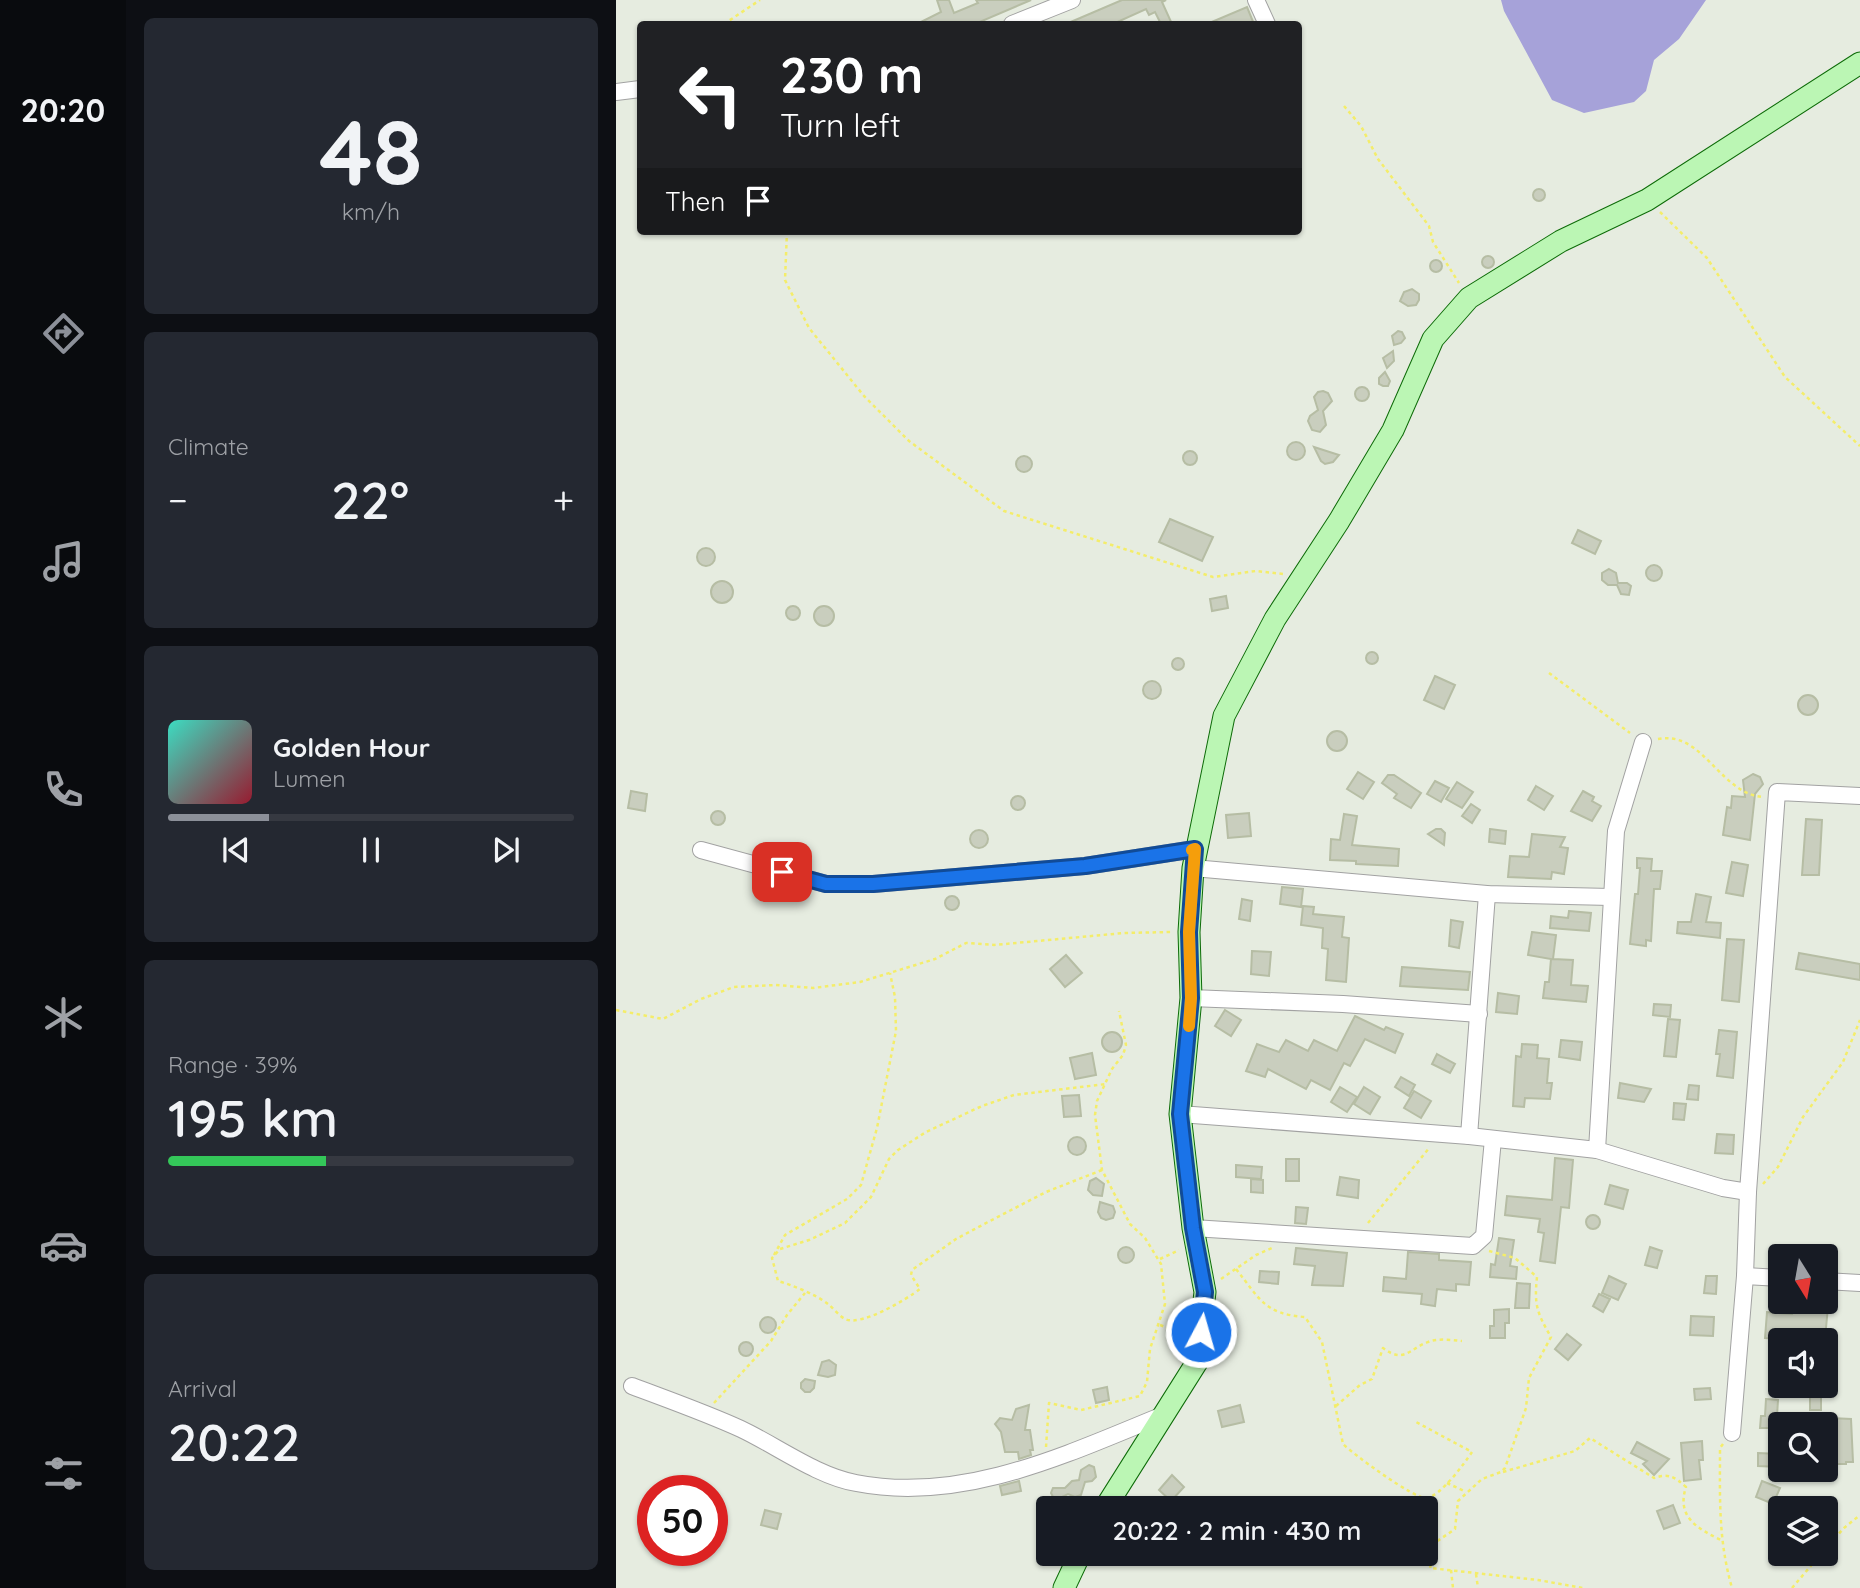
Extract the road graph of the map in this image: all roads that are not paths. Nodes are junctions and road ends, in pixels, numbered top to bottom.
1 (1072, 0) edge
2 (1255, 0) edge
3 (1020, 21) edge
4 (1265, 21) edge
5 (1860, 63) edge
6 (637, 89) edge
7 (616, 92) edge
8 (1643, 742) road end
9 (1860, 796) edge
10 (701, 850) dead end
11 (1194, 858) junction
12 (1487, 894) junction
13 (1611, 897) junction
14 (1191, 998) junction
15 (1479, 1014) junction
16 (1180, 1114) junction
17 (1469, 1136) junction
18 (1493, 1139) junction
19 (1597, 1150) junction
20 (1748, 1192) junction
21 (1195, 1238) junction
22 (1745, 1276) junction
23 (1768, 1277) edge
24 (1838, 1282) edge
25 (1860, 1283) edge
26 (632, 1386) dead end
27 (1163, 1415) junction
28 (1732, 1433) road end
29 (1112, 1496) edge
30 (1074, 1566) edge
31 (1064, 1588) edge

1 - 3 street
2 - 4 street
5 - 11 main road
6 - 7 street
8 - 13 street
9 - 20 street
10 - 11 street
11 - 12 street
11 - 14 main road
12 - 13 street
12 - 15 street
13 - 19 street
14 - 15 street
14 - 16 main road
15 - 17 street
16 - 17 street
16 - 21 main road
17 - 18 street
18 - 19 street
18 - 21 street
19 - 20 street
20 - 22 street
21 - 27 main road
22 - 23 street
22 - 28 street
24 - 25 street
26 - 27 street
27 - 29 main road
30 - 31 main road

